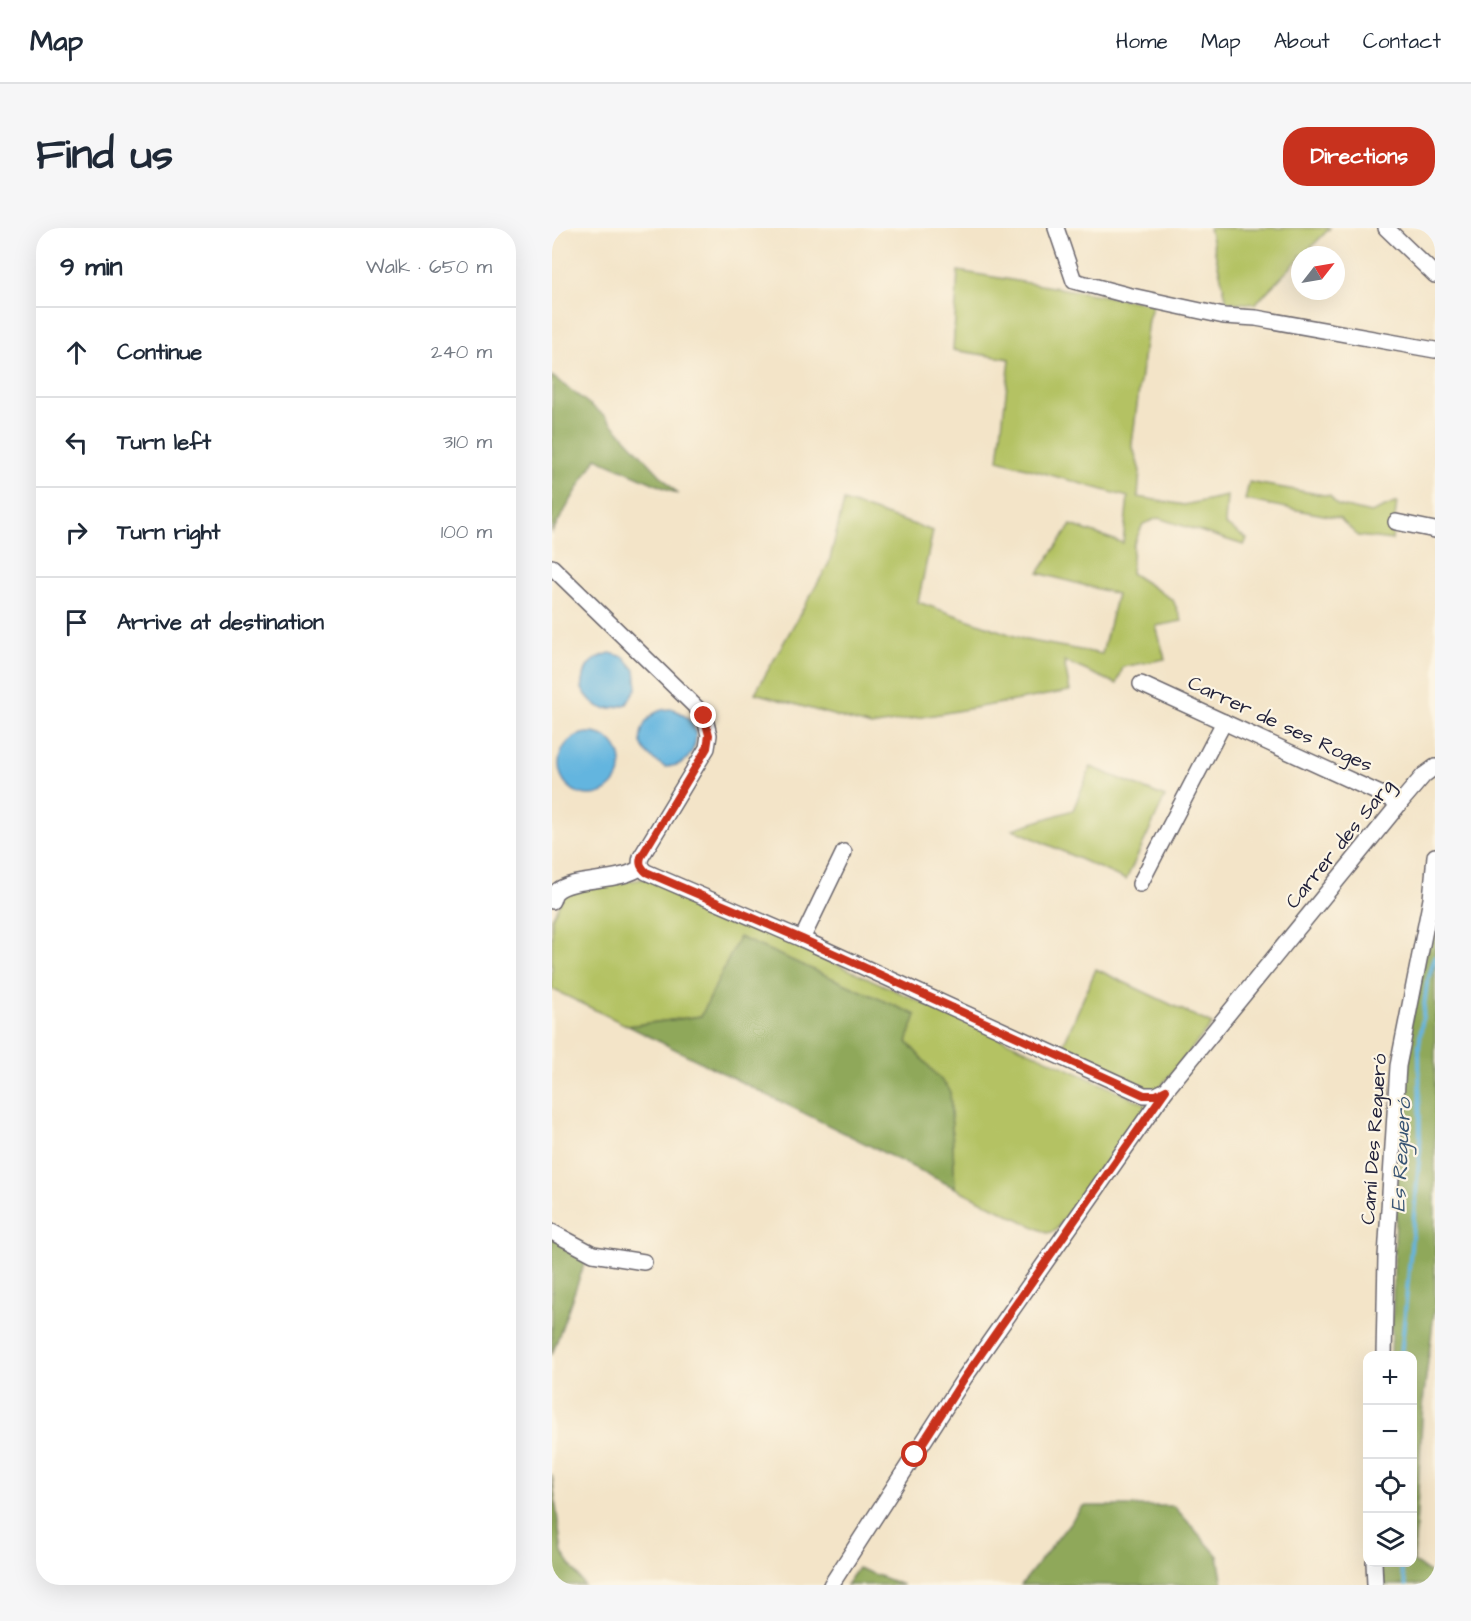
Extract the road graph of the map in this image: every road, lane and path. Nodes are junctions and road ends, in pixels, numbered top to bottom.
1 (1056, 228) edge
2 (1386, 228) edge
3 (1435, 275) edge
4 (1435, 350) edge
5 (1396, 522) dead end
6 (1435, 530) edge
7 (552, 567) edge
8 (1142, 684) dead end
9 (1224, 722) junction
10 (1435, 767) edge
11 (1401, 803) junction
12 (843, 852) dead end
13 (1435, 856) edge
14 (641, 867) junction
15 (1140, 884) dead end
16 (552, 901) edge
17 (802, 939) junction
18 (1166, 1090) junction
19 (552, 1232) edge
20 (644, 1262) dead end
21 (1384, 1351) edge
22 (1374, 1567) edge
23 (831, 1585) edge
24 (1375, 1585) edge

1 - 4 street
2 - 3 street
5 - 6 street
7 - 14 street
8 - 9 street, Carrer de ses Roges
9 - 11 street, Carrer de ses Roges
9 - 15 street
10 - 11 street, Carrer des Sarg
11 - 18 street, Carrer des Sarg
12 - 17 street
13 - 21 street, Camí Des Regueró
14 - 16 street
14 - 17 street
17 - 18 street
18 - 23 street, Carrer des Sarg
19 - 20 street
22 - 24 street

